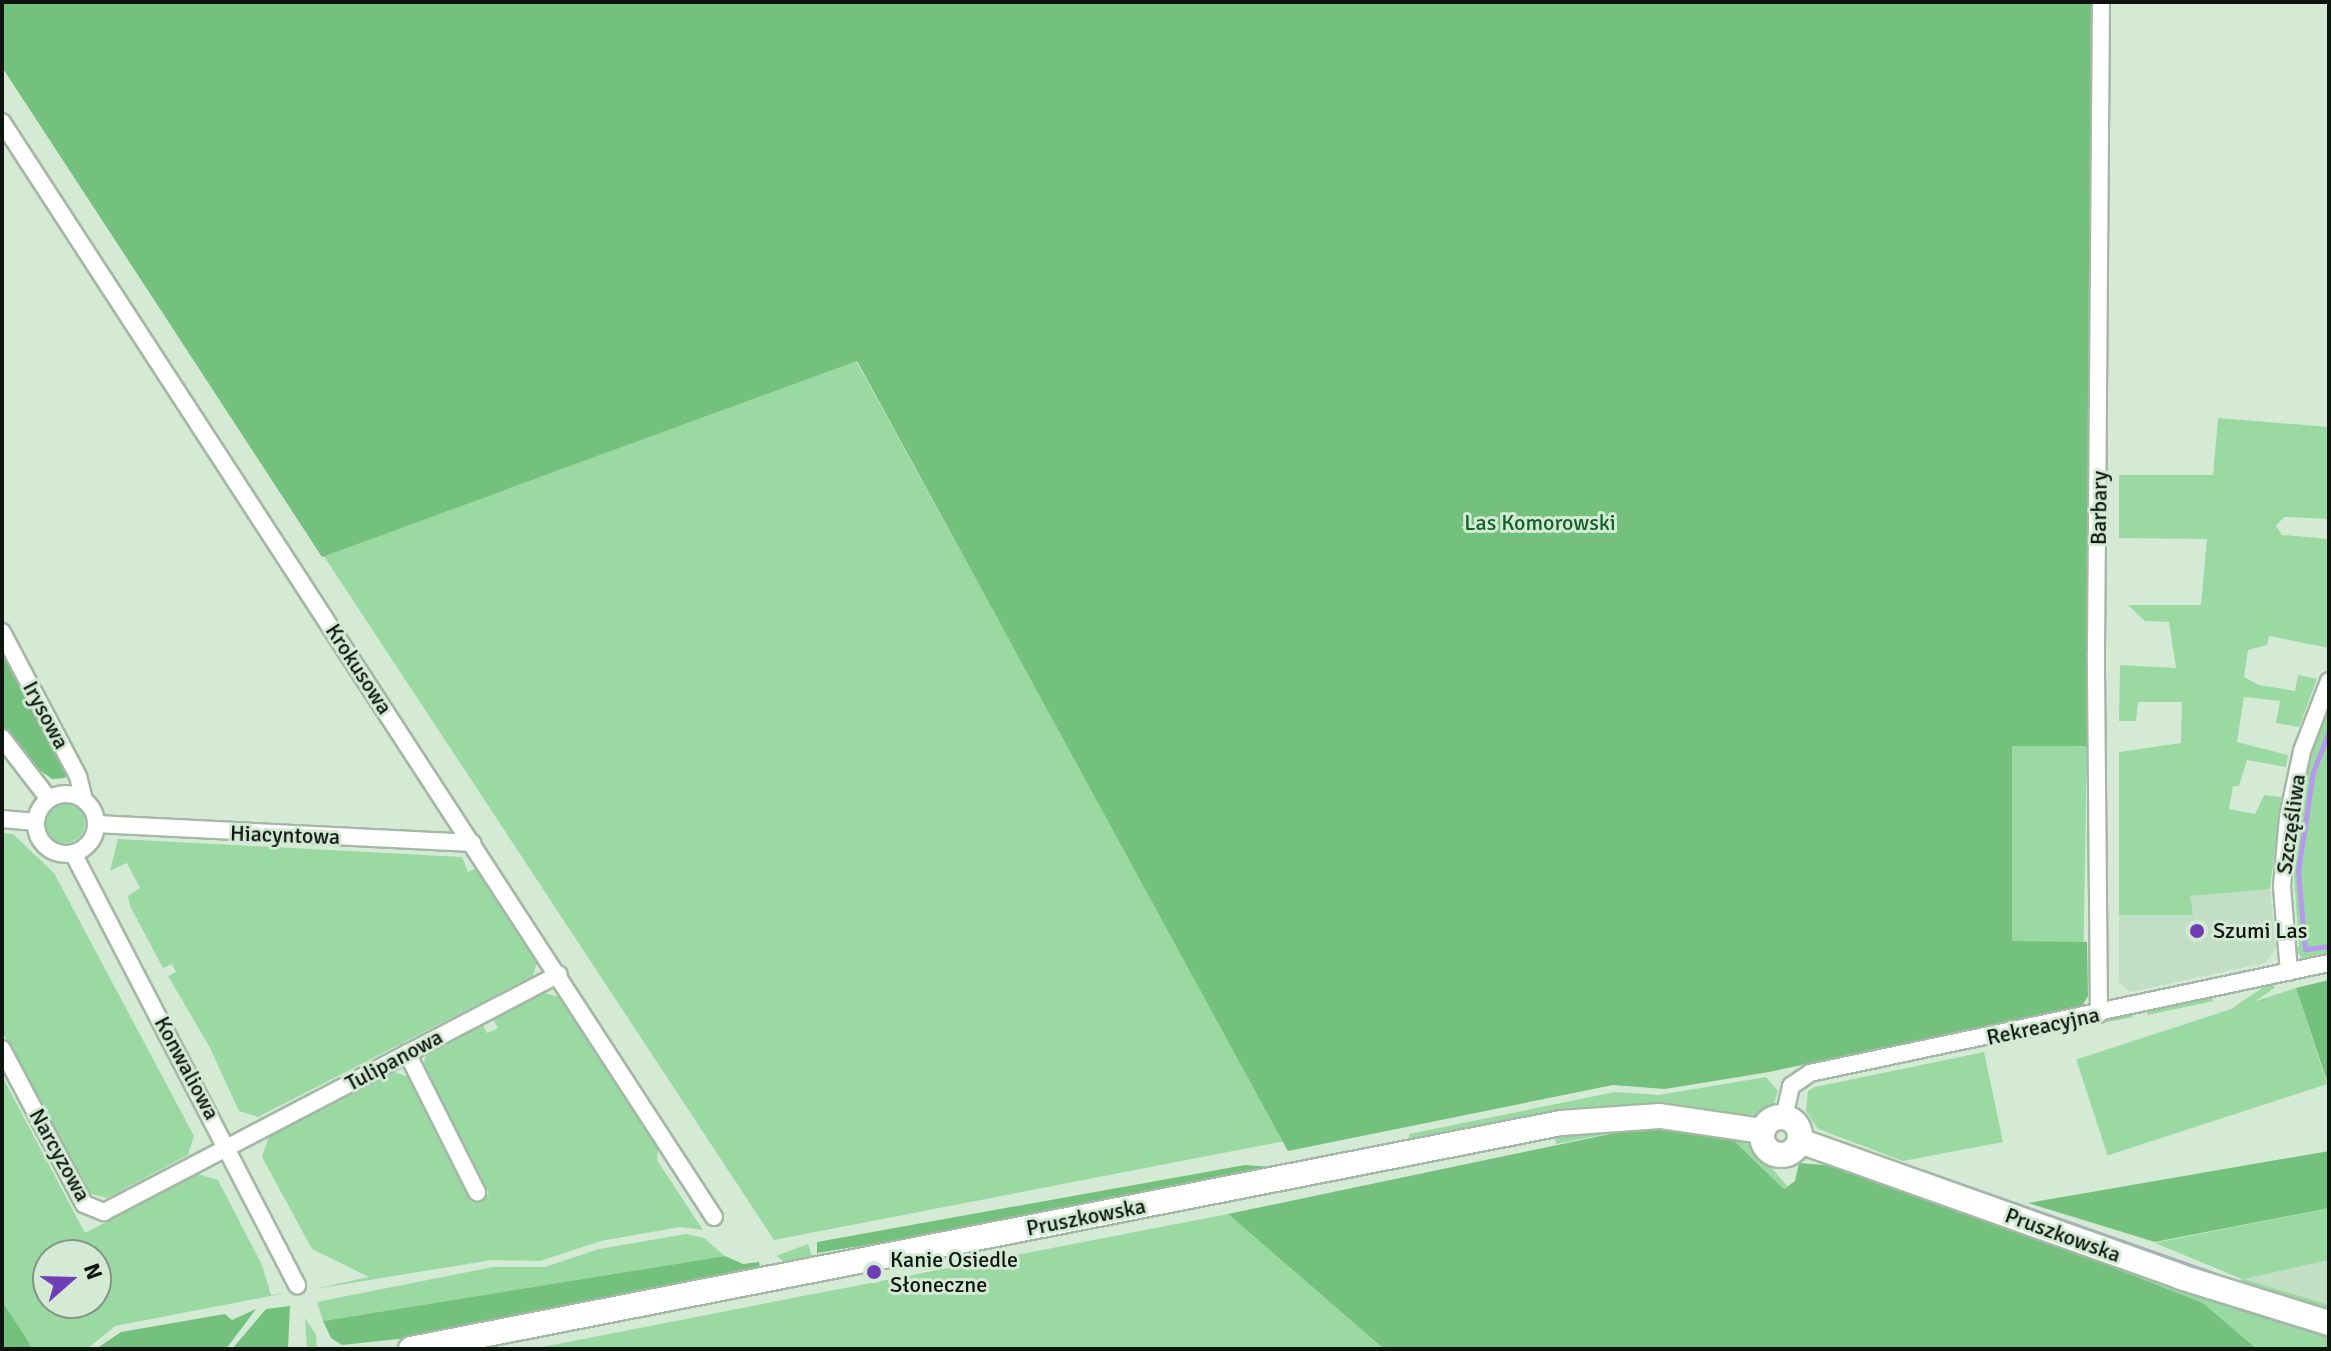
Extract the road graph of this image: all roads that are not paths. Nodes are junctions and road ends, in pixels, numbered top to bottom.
1 (2101, 2) edge
2 (2, 122) edge
3 (2, 632) edge
4 (2329, 681) edge
5 (2, 738) edge
6 (49, 799) junction
7 (84, 800) junction
8 (2, 819) edge
9 (36, 822) junction
10 (96, 824) junction
11 (473, 843) junction
12 (73, 853) junction
13 (2329, 963) edge
14 (2289, 972) junction
15 (559, 974) junction
16 (2099, 1014) junction
17 (2, 1049) edge
18 (407, 1053) junction
19 (1784, 1117) junction
20 (1763, 1131) junction
21 (1800, 1141) junction
22 (229, 1148) junction
23 (477, 1192) dead end
24 (714, 1217) dead end
25 (297, 1285) dead end
26 (2329, 1323) edge
27 (411, 1349) edge

1 - 16 street, Barbary
2 - 11 street, Krokusowa
3 - 7 street, Irysowa
4 - 14 street, Szczęśliwa
5 - 6 street
6 - 7 street
6 - 9 street
7 - 10 street
8 - 9 street
9 - 12 street
10 - 11 street, Hiacyntowa
10 - 12 street
11 - 15 street, Krokusowa
12 - 22 street, Konwaliowa
13 - 14 street, Rekreacyjna
14 - 16 street, Rekreacyjna
15 - 18 street, Tulipanowa
15 - 24 street, Krokusowa
16 - 19 street, Rekreacyjna
17 - 22 street, Narcyzowa
18 - 22 street, Tulipanowa
18 - 23 street
19 - 20 street
19 - 21 street
20 - 21 street
20 - 27 street, Pruszkowska
21 - 26 street, Pruszkowska
22 - 25 street, Konwaliowa

